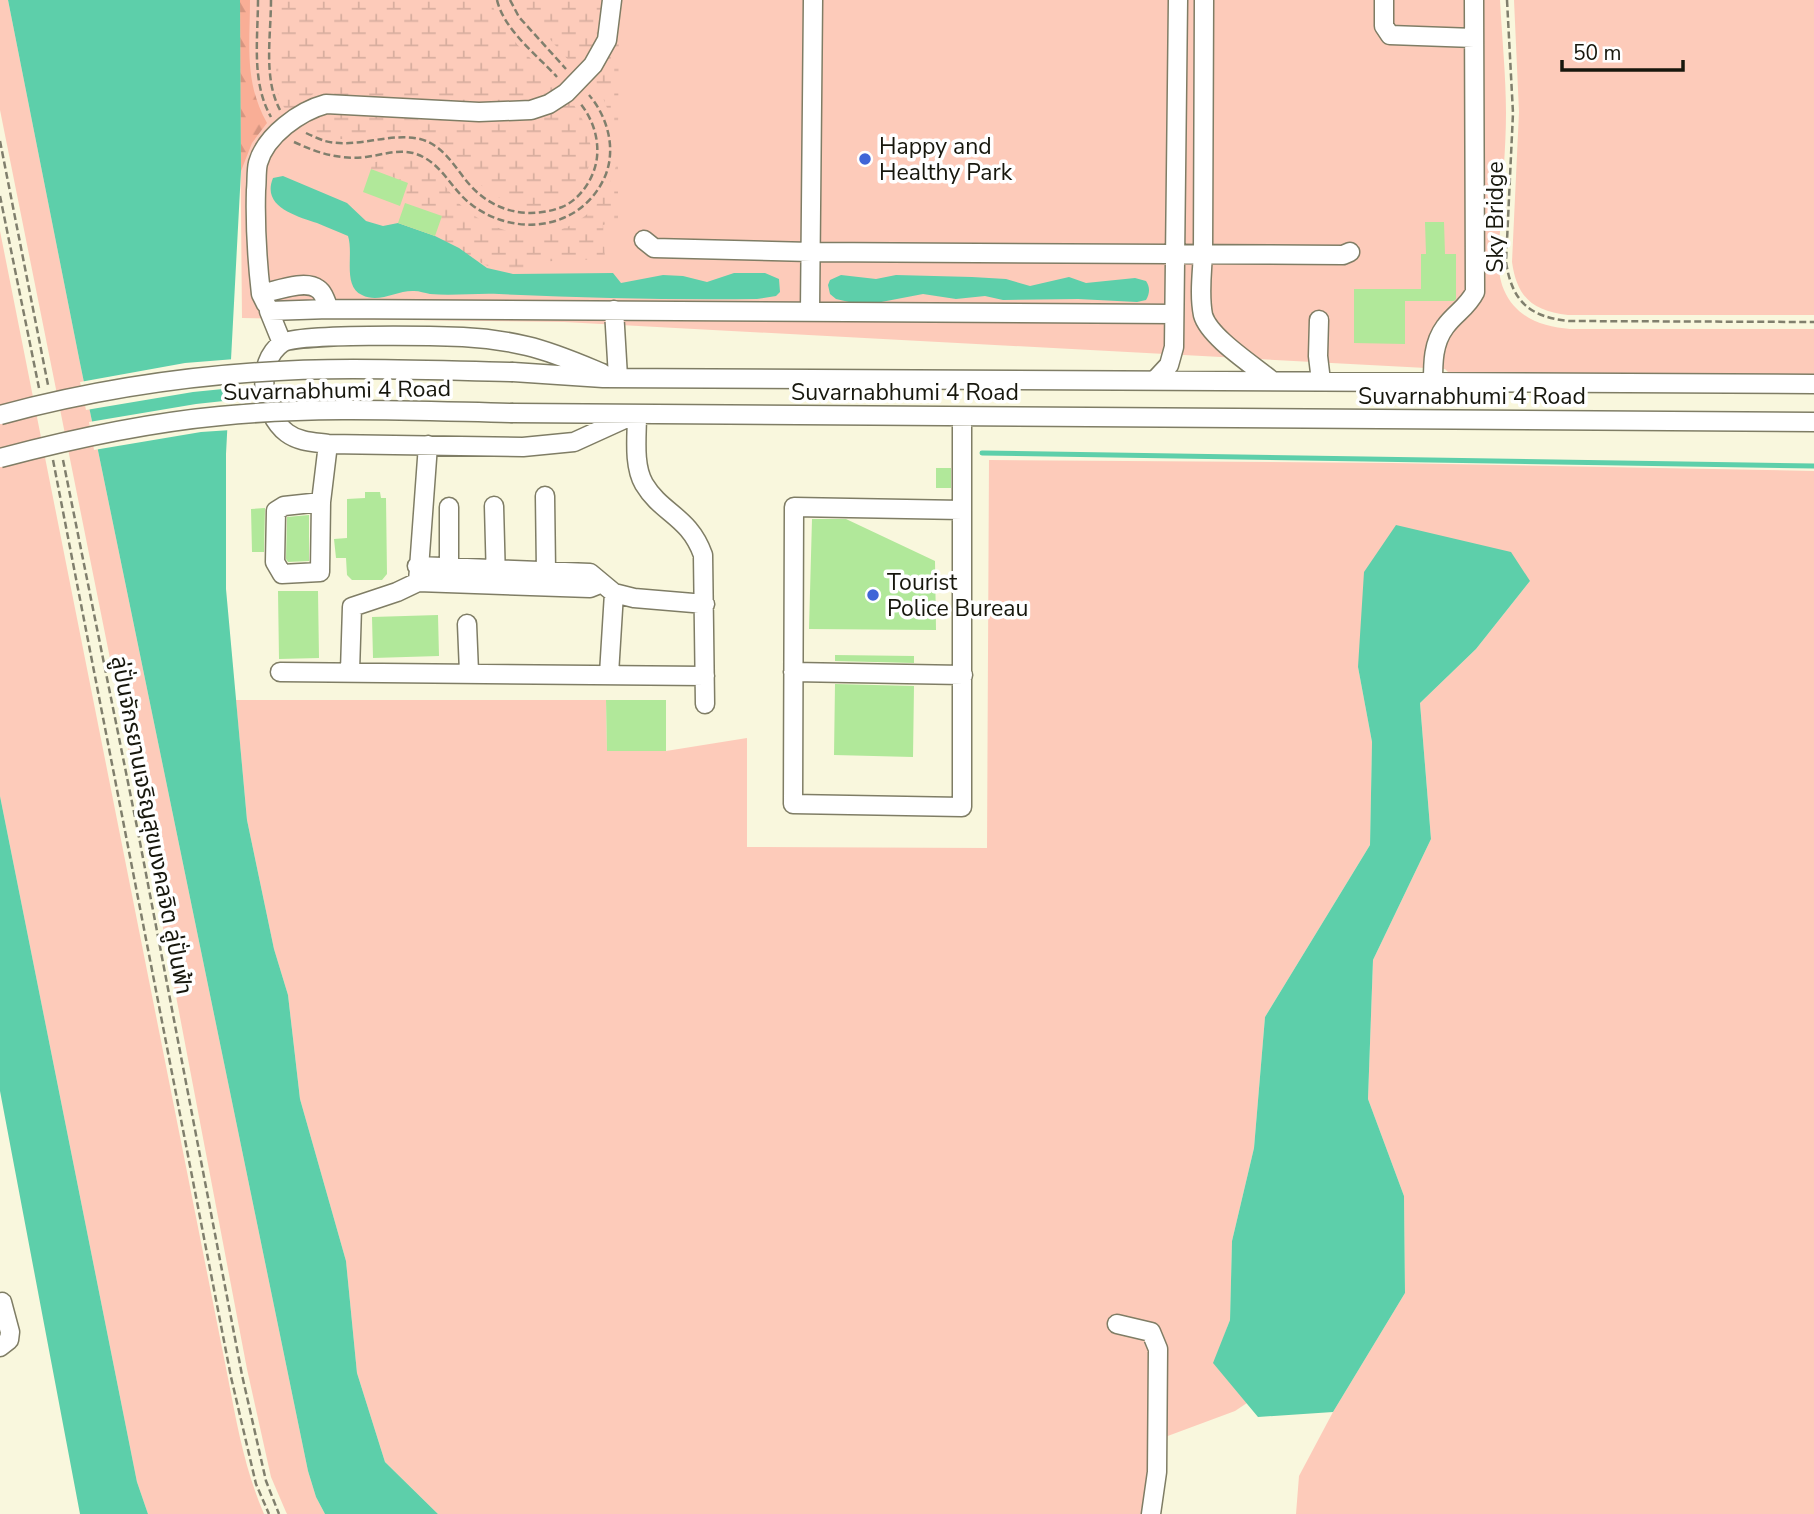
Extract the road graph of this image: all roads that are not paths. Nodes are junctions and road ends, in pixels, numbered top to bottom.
1 (612, 0) edge
2 (813, 0) edge
3 (1178, 0) edge
4 (1205, 0) edge
5 (1384, 0) edge
6 (1474, 0) edge
7 (1474, 38) junction
8 (644, 240) dead end
9 (811, 252) junction
10 (1350, 252) dead end
11 (1203, 253) junction
12 (1176, 254) junction
13 (261, 294) junction
14 (329, 309) junction
15 (614, 310) junction
16 (269, 311) junction
17 (810, 311) junction
18 (1174, 314) junction
19 (1319, 320) dead end
20 (282, 343) junction
21 (616, 377) junction
22 (1156, 379) junction
23 (1271, 380) junction
24 (1321, 382) junction
25 (1433, 382) junction
26 (1814, 384) edge
27 (636, 414) junction
28 (0, 415) edge
29 (962, 417) junction
30 (1814, 422) edge
31 (328, 444) junction
32 (428, 445) junction
33 (0, 458) edge
34 (545, 496) dead end
35 (321, 502) junction
36 (494, 506) dead end
37 (449, 507) dead end
38 (962, 510) junction
39 (546, 570) junction
40 (418, 574) junction
41 (449, 575) junction
42 (496, 577) junction
43 (607, 588) junction
44 (705, 604) junction
45 (467, 624) dead end
46 (349, 671) junction
47 (280, 672) dead end
48 (469, 672) junction
49 (793, 672) junction
50 (609, 674) junction
51 (962, 675) junction
52 (705, 676) junction
53 (705, 704) dead end
54 (2, 1302) dead end
55 (1116, 1324) dead end
56 (0, 1347) edge
57 (1151, 1514) edge

1 - 13 street
2 - 9 street
3 - 12 street
4 - 11 street
5 - 7 street
6 - 7 street
7 - 25 street
8 - 9 street
9 - 12 street
9 - 17 street
10 - 11 street
11 - 12 street
11 - 23 street
12 - 18 street
13 - 14 street
13 - 16 street
14 - 15 street
14 - 16 street
15 - 17 street
15 - 21 street
16 - 20 street
17 - 18 street
18 - 22 street
19 - 24 street
20 - 21 street
20 - 31 street
21 - 22 street, Suvarnabhumi 4 Road
21 - 28 street, Suvarnabhumi 4 Road, bridge
22 - 23 street, Suvarnabhumi 4 Road
23 - 24 street, Suvarnabhumi 4 Road
24 - 25 street, Suvarnabhumi 4 Road
25 - 26 street, Suvarnabhumi 4 Road
27 - 29 street, Suvarnabhumi 4 Road
27 - 32 street
27 - 33 street, Suvarnabhumi 4 Road, bridge
27 - 44 street
29 - 30 street, Suvarnabhumi 4 Road
29 - 38 street
31 - 32 street
31 - 35 street
32 - 40 street
34 - 39 street
35 - 35 street
36 - 42 street
37 - 41 street
38 - 49 street
38 - 51 street
39 - 42 street
39 - 43 street
40 - 41 street
40 - 46 street
41 - 42 street
42 - 43 street
43 - 44 street
43 - 50 street
44 - 52 street
45 - 48 street
46 - 47 street
46 - 48 street
48 - 50 street
49 - 51 street
49 - 51 street
50 - 52 street
52 - 53 street
54 - 56 street
55 - 57 street

